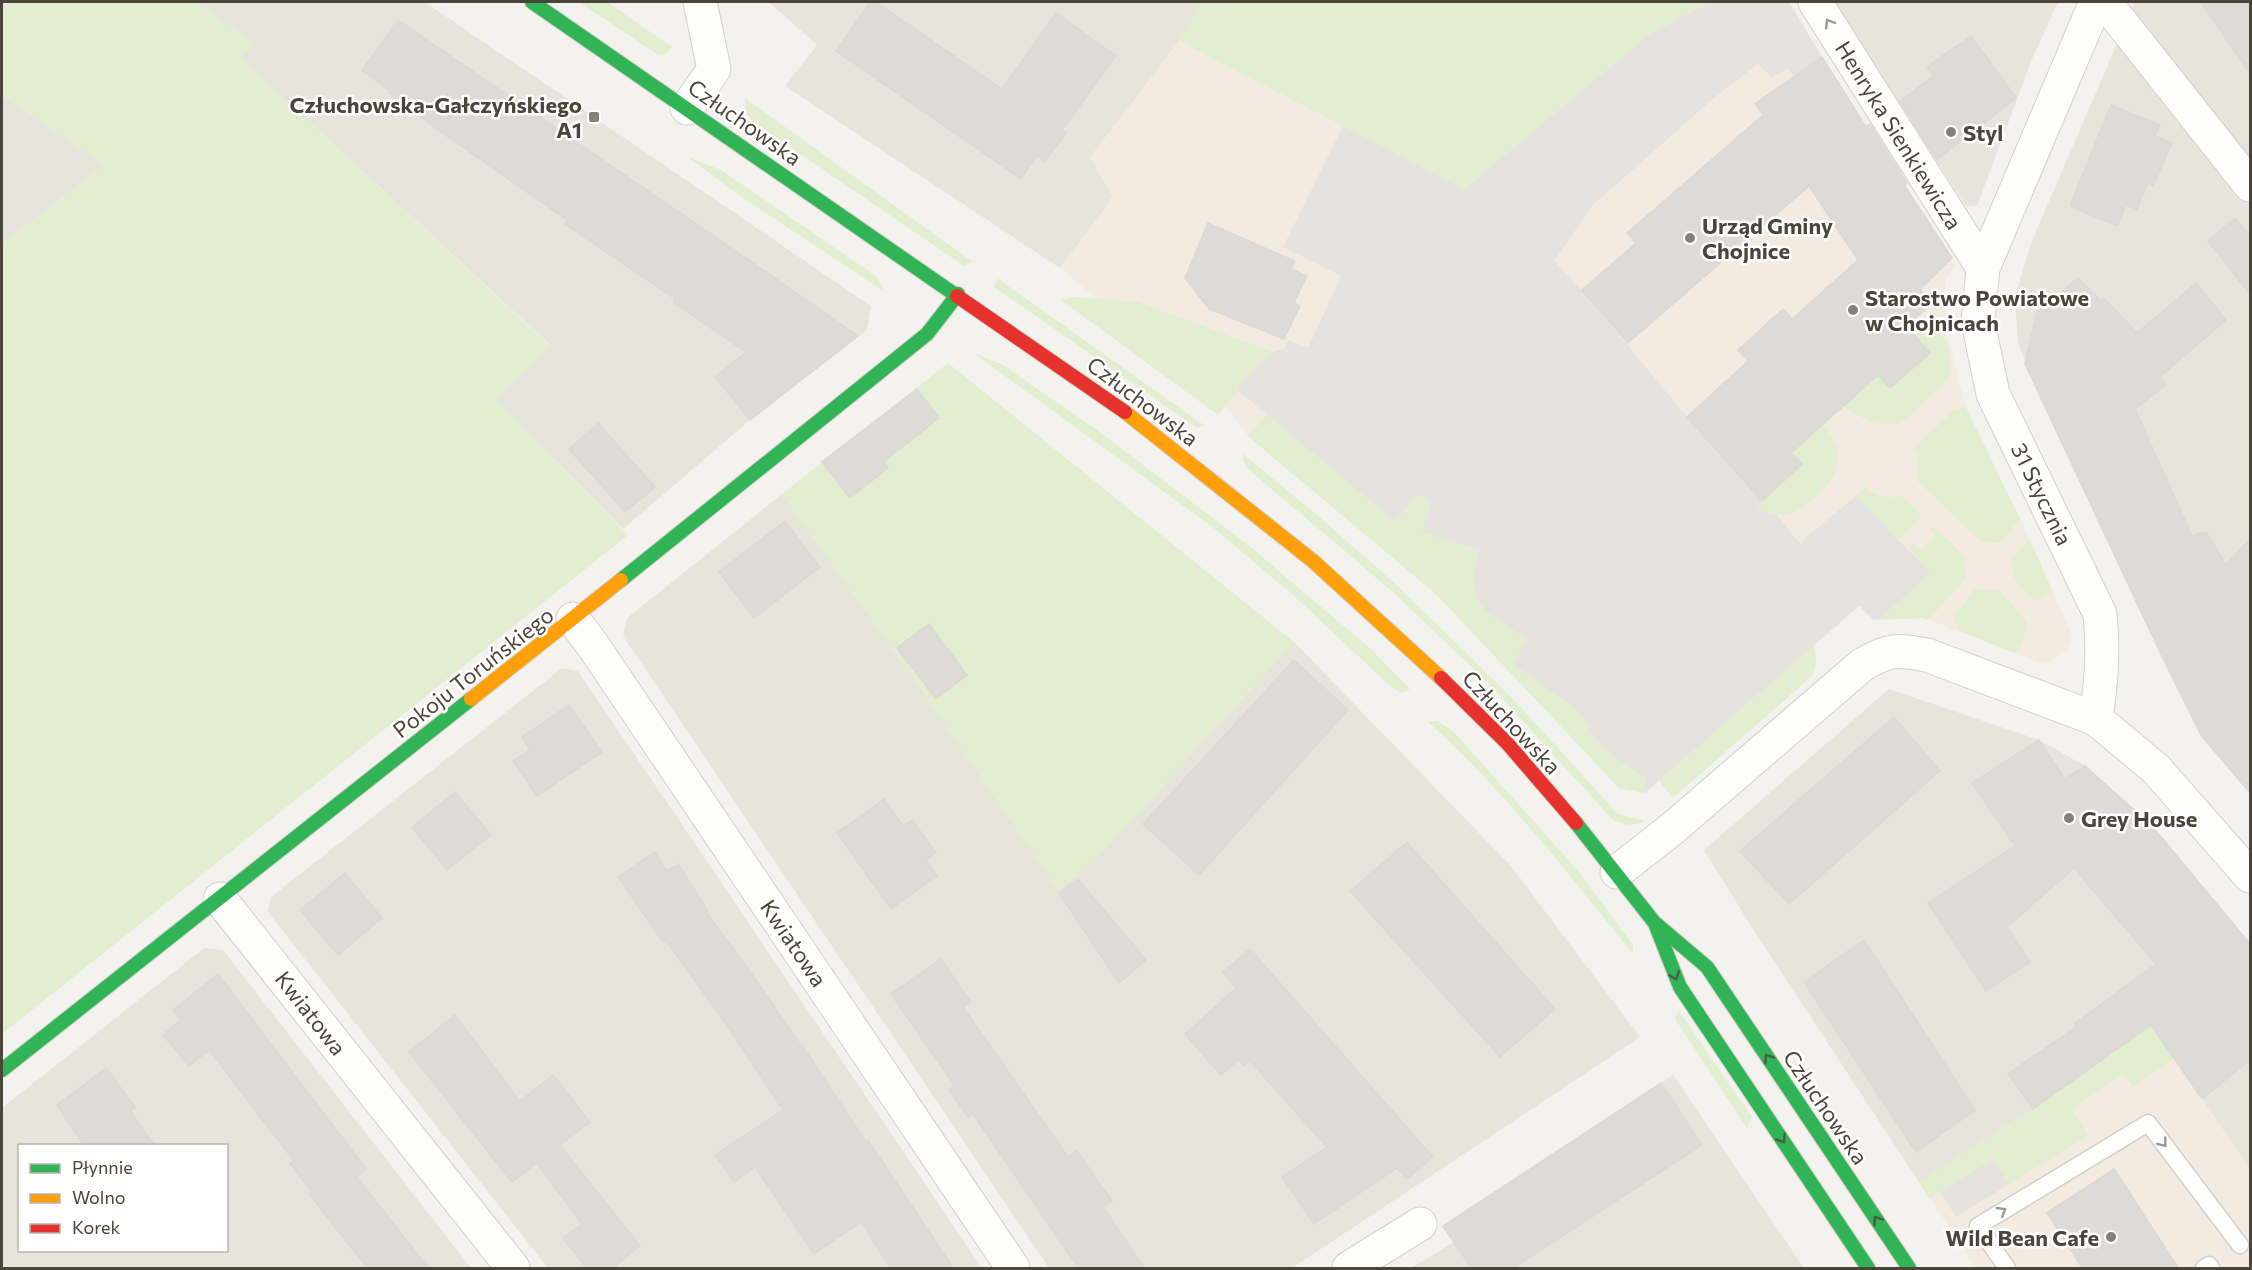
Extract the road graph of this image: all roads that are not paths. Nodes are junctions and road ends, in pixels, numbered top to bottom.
1 (532, 2) edge
2 (700, 2) edge
3 (1815, 2) edge
4 (2096, 2) edge
5 (2105, 2) edge
6 (687, 108) junction
7 (2250, 185) edge
8 (1983, 268) junction
9 (958, 294) junction
10 (573, 619) junction
11 (2096, 719) junction
12 (1617, 873) junction
13 (2250, 876) edge
14 (220, 899) junction
15 (1654, 922) junction
16 (2, 1070) edge
17 (1420, 1224) dead end
18 (2240, 1245) dead end
19 (513, 1269) edge
20 (1013, 1269) edge
21 (1349, 1269) edge
22 (1868, 1269) edge
23 (1909, 1269) edge
24 (2007, 1269) edge
25 (2204, 1269) edge
26 (2211, 1269) edge

1 - 6 main road, Człuchowska
2 - 6 street
8 -> 3 street, Henryka Sienkiewicza
4 - 8 street, 31 Stycznia
5 - 7 street
6 - 9 main road, Człuchowska
8 - 11 street, 31 Stycznia
9 - 10 main road, Pokoju Toruńskiego
9 - 12 main road, Człuchowska
10 - 14 main road, Pokoju Toruńskiego
10 - 20 street, Kwiatowa
11 - 12 street
11 - 13 street
12 - 15 main road, Człuchowska
14 - 16 main road, Pokoju Toruńskiego
14 - 19 street, Kwiatowa
15 -> 22 main road, Człuchowska
23 -> 15 main road, Człuchowska
17 - 21 street
24 -> 18 lane
25 - 26 lane

